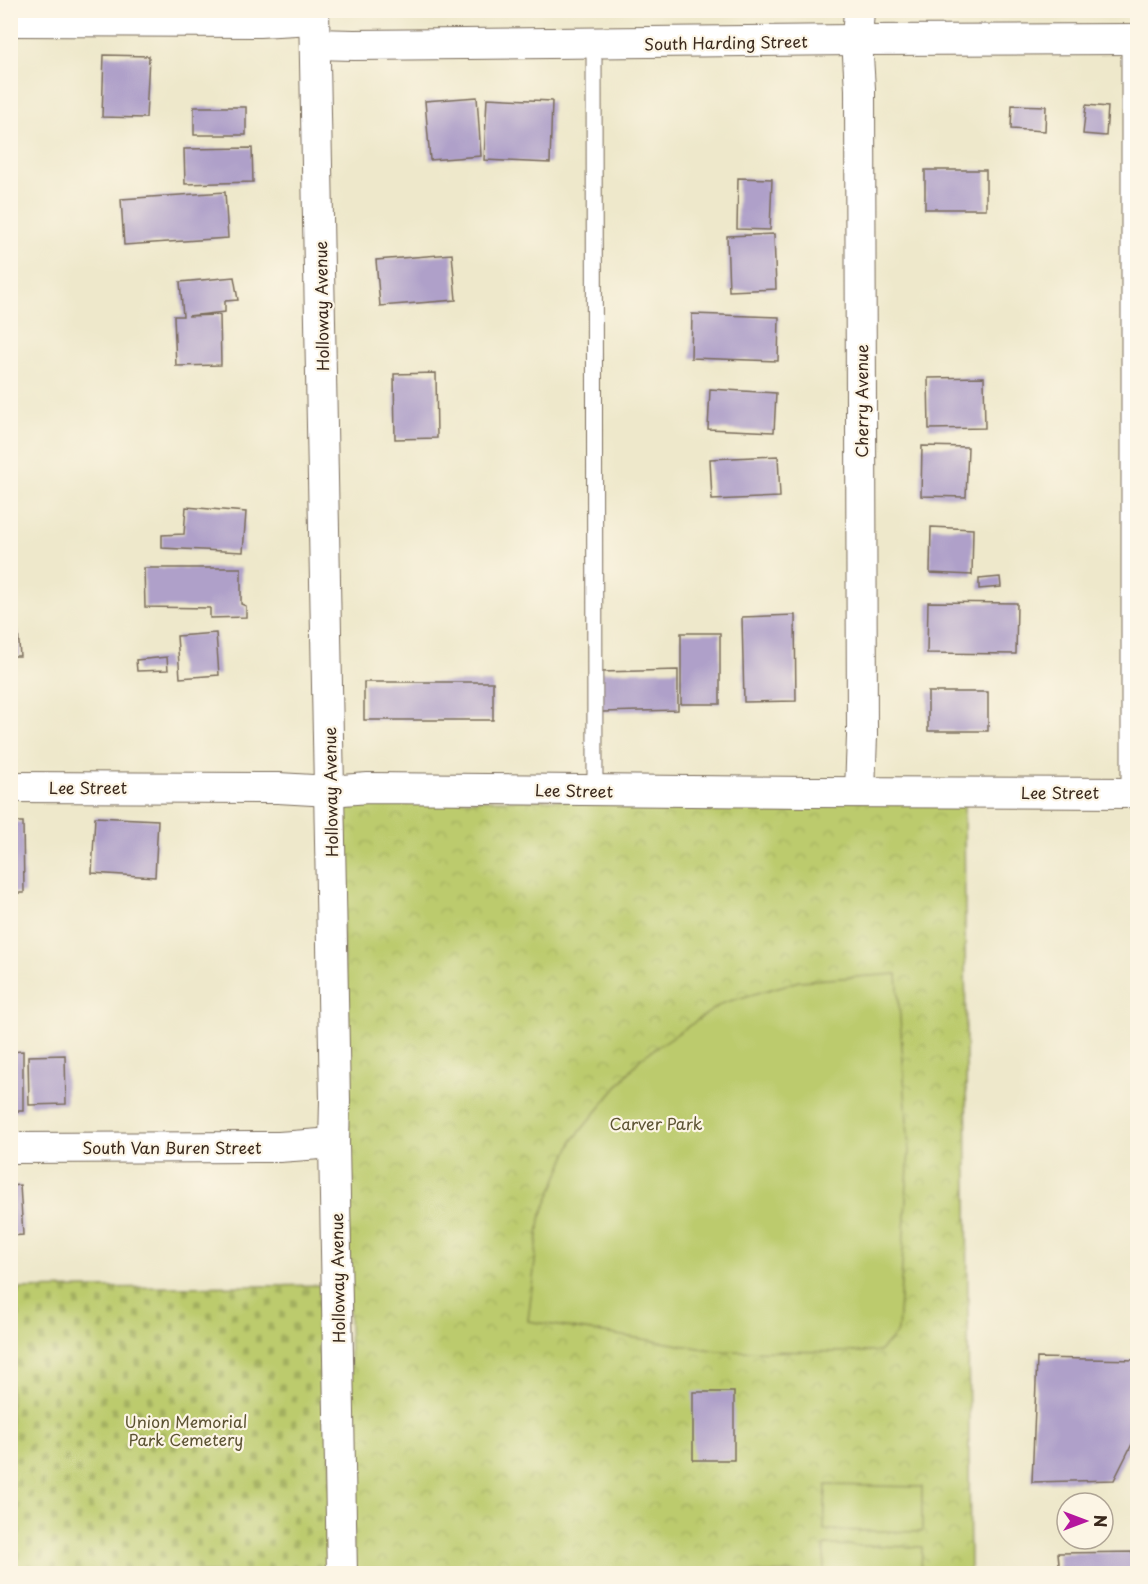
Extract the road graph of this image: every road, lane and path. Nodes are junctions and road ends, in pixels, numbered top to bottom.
1 (859, 10) edge
2 (10, 21) edge
3 (314, 24) edge
4 (857, 40) junction
5 (1133, 40) edge
6 (594, 43) junction
7 (10, 787) edge
8 (595, 790) junction
9 (330, 791) junction
10 (860, 791) junction
11 (1133, 793) edge
12 (334, 1143) junction
13 (10, 1148) edge
14 (342, 1574) edge

1 - 4 street, Cherry Avenue
2 - 3 street, South Harding Street
3 - 6 street, South Harding Street
3 - 9 street, Holloway Avenue
4 - 5 street, South Harding Street
4 - 6 street, South Harding Street
4 - 10 street, Cherry Avenue
5 - 11 lane
6 - 8 lane
7 - 9 street, Lee Street
8 - 9 street, Lee Street
8 - 10 street, Lee Street
9 - 12 street, Holloway Avenue
10 - 11 street, Lee Street
12 - 13 street, South Van Buren Street
12 - 14 street, Holloway Avenue

